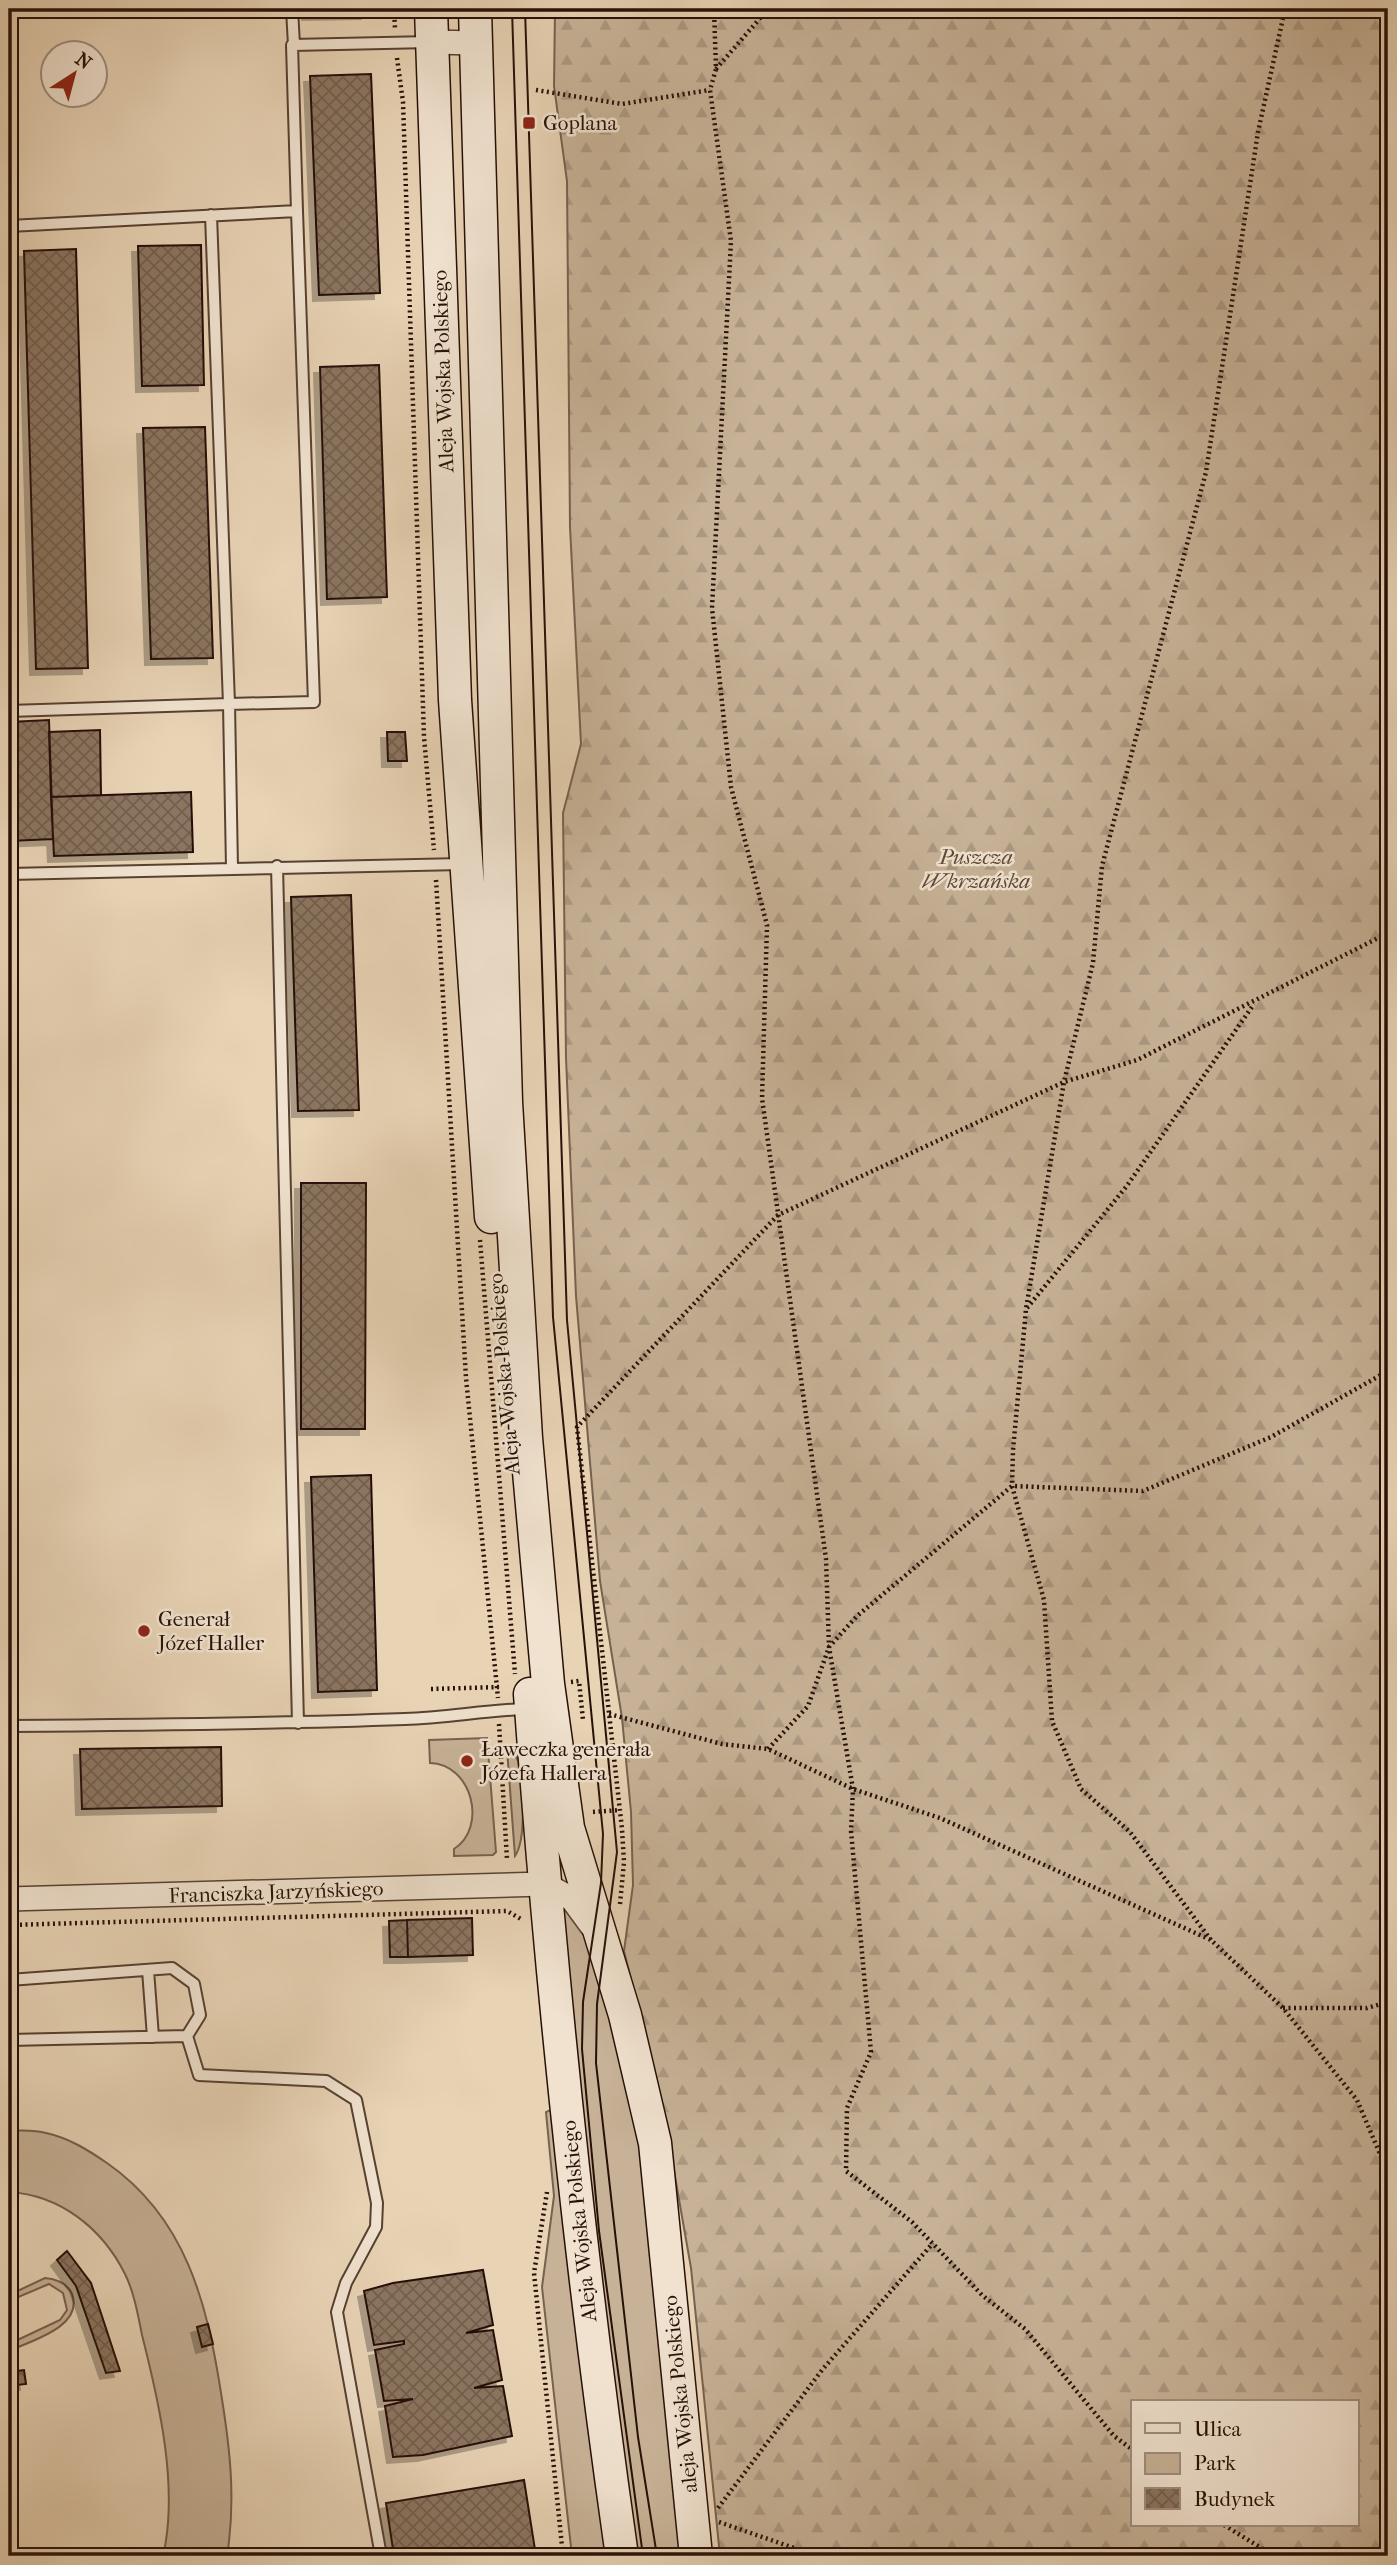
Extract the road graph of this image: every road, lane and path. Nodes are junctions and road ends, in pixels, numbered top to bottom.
1 (292, 9) edge
2 (431, 9) edge
3 (475, 9) edge
4 (714, 9) edge
5 (768, 9) edge
6 (1286, 9) edge
7 (432, 42) junction
8 (476, 43) junction
9 (294, 45) junction
10 (716, 69) junction
11 (536, 90) dead end
12 (709, 90) junction
13 (297, 211) junction
14 (211, 215) junction
15 (9, 226) edge
16 (496, 698) junction
17 (455, 700) junction
18 (229, 704) junction
19 (9, 711) edge
20 (465, 864) junction
21 (500, 864) junction
22 (277, 866) junction
23 (232, 868) junction
24 (9, 874) edge
25 (1388, 928) edge
26 (1386, 934) edge
27 (1255, 1003) junction
28 (1064, 1082) junction
29 (778, 1215) junction
30 (1026, 1309) junction
31 (1388, 1371) edge
32 (1012, 1486) junction
33 (829, 1647) junction
34 (507, 1686) dead end
35 (498, 1687) junction
36 (430, 1689) dead end
37 (499, 1709) junction
38 (541, 1709) junction
39 (609, 1714) junction
40 (298, 1723) junction
41 (9, 1726) edge
42 (768, 1749) junction
43 (853, 1789) junction
44 (592, 1804) dead end
45 (568, 1828) junction
46 (507, 1859) dead end
47 (544, 1884) junction
48 (9, 1899) edge
49 (522, 1920) dead end
50 (9, 1925) edge
51 (598, 1937) junction
52 (1212, 1940) junction
53 (148, 1970) junction
54 (9, 1980) edge
55 (1388, 2002) edge
56 (1283, 2008) junction
57 (187, 2036) junction
58 (153, 2037) junction
59 (9, 2040) edge
60 (546, 2181) dead end
61 (1388, 2183) edge
62 (664, 2231) joint
63 (933, 2243) junction
64 (1131, 2449) edge
65 (1226, 2526) edge
66 (381, 2556) edge
67 (563, 2556) edge
68 (622, 2556) edge
69 (696, 2556) edge
70 (817, 2556) edge
71 (1274, 2556) edge

1 - 9 lane
2 - 7 main road, Aleja Wojska Polskiego
3 - 8 main road, Aleja Wojska Polskiego
4 - 10 path
5 - 10 path
6 - 28 path
7 - 8 street
7 - 9 lane
7 - 17 main road, Aleja Wojska Polskiego
8 - 16 main road, Aleja Wojska Polskiego
9 - 13 lane
10 - 12 path
11 - 12 path
12 - 29 path
13 - 14 lane
13 - 18 lane
14 - 15 lane
14 - 18 lane
16 - 17 street
16 - 21 main road, Aleja Wojska Polskiego
17 - 20 main road, Aleja Wojska Polskiego
18 - 19 lane
18 - 23 lane
20 - 21 street
20 - 22 lane
20 - 38 main road, Aleja Wojska Polskiego
21 - 38 main road, Aleja Wojska Polskiego
22 - 23 lane
22 - 40 lane
23 - 24 lane
25 - 26 path
26 - 27 path
27 - 28 path
27 - 30 path
28 - 29 path
28 - 30 path
29 - 33 path
29 - 39 path
30 - 32 path
31 - 32 path
32 - 33 path
32 - 52 path
33 - 42 path
33 - 43 path
34 - 35 path
35 - 36 path
35 - 37 path
37 - 38 lane
37 - 40 lane
37 - 46 path
38 - 45 main road, Aleja Wojska Polskiego
38 - 47 main road, Aleja Wojska Polskiego
39 - 42 path
39 - 44 path
40 - 41 lane
42 - 43 path
43 - 52 path
43 - 63 path
45 - 47 street, Aleja Wojska Polskiego
45 - 51 main road, Aleja Wojska Polskiego
47 - 48 street, Franciszka Jarzyńskiego
47 - 51 street, Aleja Wojska Polskiego
47 - 68 main road, Aleja Wojska Polskiego
49 - 50 path
51 - 62 main road, Aleja Wojska Polskiego
52 - 56 path
53 - 54 lane
53 - 57 lane
53 - 58 lane
55 - 56 path
56 - 61 path
57 - 58 lane
57 - 66 lane
58 - 59 lane
60 - 67 path
62 - 69 main road, aleja Wojska Polskiego
63 - 64 path
63 - 70 path
65 - 71 path

